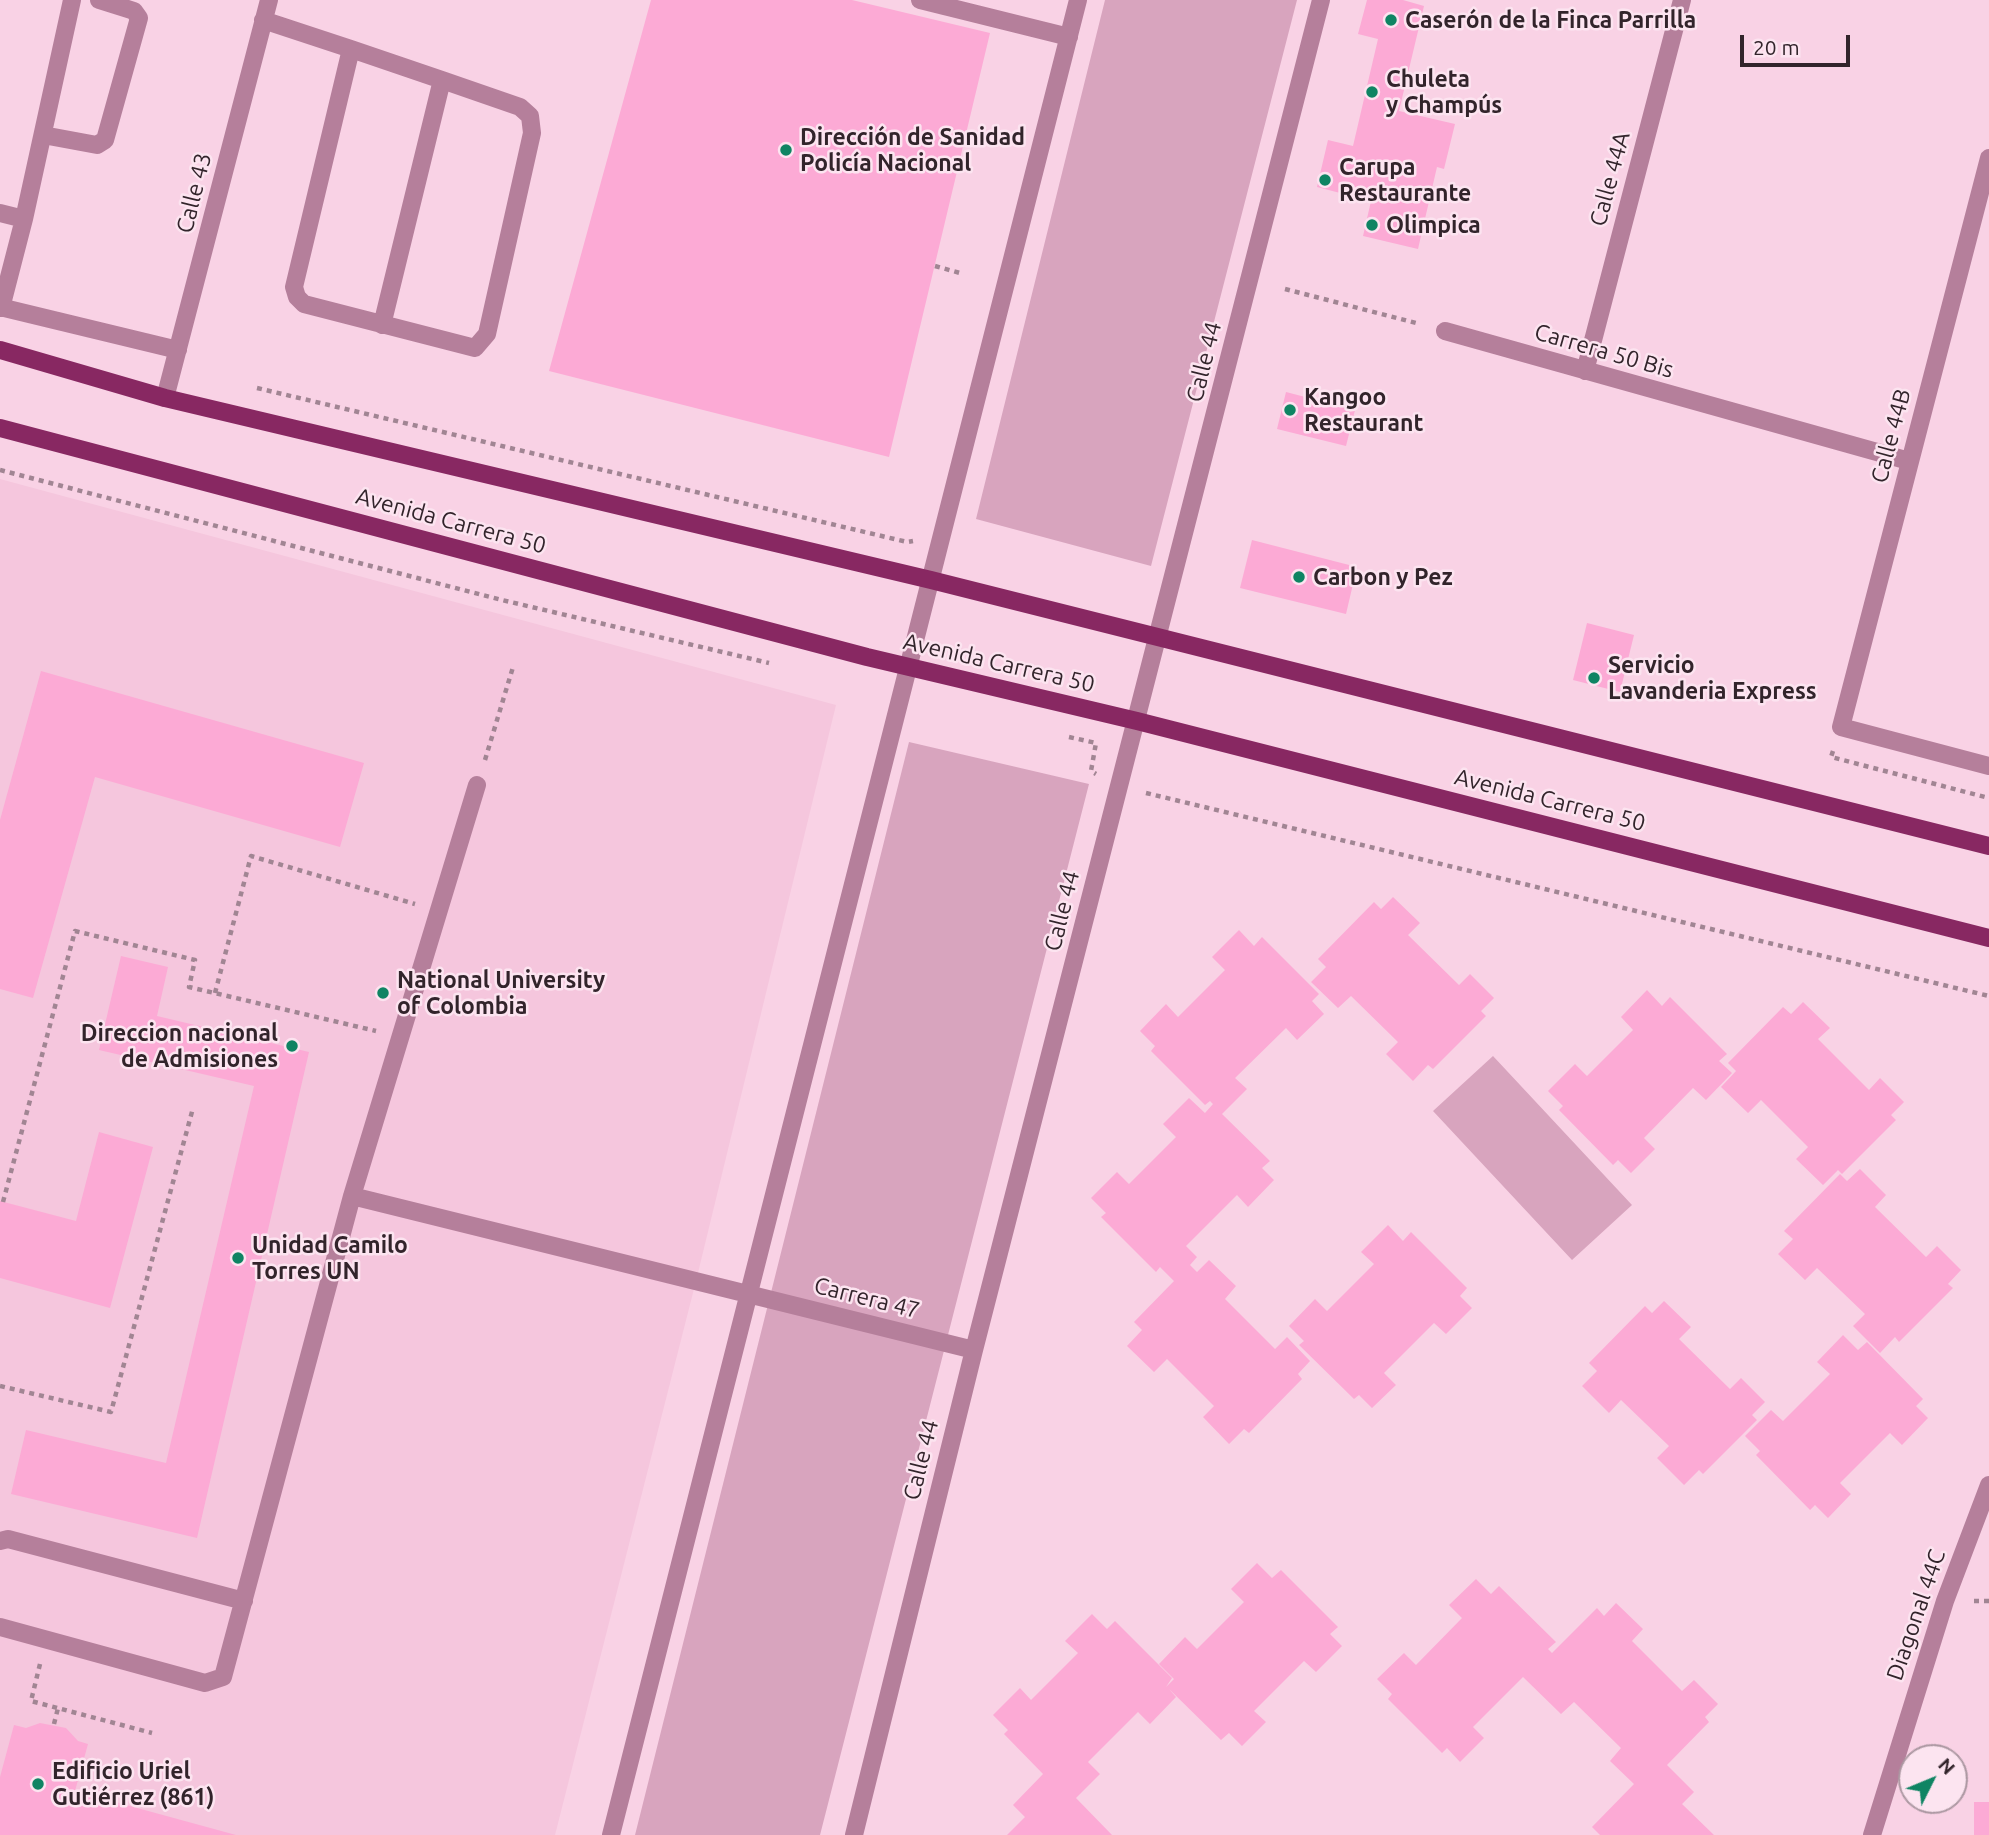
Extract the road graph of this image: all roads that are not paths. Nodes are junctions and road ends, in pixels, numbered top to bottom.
1 (72, 0) edge
2 (99, 0) edge
3 (268, 0) edge
4 (920, 0) edge
5 (1078, 0) edge
6 (1321, 0) edge
7 (1682, 0) edge
8 (263, 20) junction
9 (1069, 37) junction
10 (351, 49) junction
11 (442, 80) junction
12 (43, 135) junction
13 (1989, 158) edge
14 (1983, 208) edge
15 (0, 213) edge
16 (23, 219) junction
17 (0, 307) edge
18 (382, 326) junction
19 (1445, 331) road end
20 (178, 349) junction
21 (0, 350) edge
22 (1585, 371) junction
23 (165, 398) junction
24 (0, 428) edge
25 (1909, 461) junction
26 (931, 580) junction
27 (1160, 638) junction
28 (910, 667) junction
29 (1137, 721) junction
30 (1989, 766) edge
31 (477, 785) road end
32 (1989, 845) edge
33 (1989, 938) edge
34 (352, 1196) junction
35 (748, 1294) junction
36 (974, 1350) junction
37 (1989, 1485) edge
38 (0, 1541) edge
39 (244, 1601) junction
40 (0, 1627) edge
41 (611, 1835) edge
42 (854, 1835) edge
43 (1872, 1835) edge

1 - 12 street
2 - 12 street
3 - 8 street, Calle 43
4 - 9 street
5 - 9 street
6 - 27 street, Calle 44
7 - 22 street, Calle 44A
8 - 10 street
8 - 20 street, Calle 43
9 - 26 street
10 - 11 street
10 - 18 street
11 - 18 street
11 - 18 street
12 - 16 street
13 - 14 street, Calle 44B
14 - 25 street, Calle 44B
15 - 16 street
16 - 17 street
17 - 20 street
19 - 22 street, Carrera 50 Bis
20 - 23 street, Calle 43
21 - 23 main road
22 - 25 street, Carrera 50 Bis
23 - 26 main road
24 - 28 main road, Avenida Carrera 50
25 - 30 street, Calle 44B
26 - 27 main road
26 - 28 street
27 - 29 street, Calle 44
27 - 32 main road
28 - 29 main road, Avenida Carrera 50
28 - 35 street
29 - 33 main road, Avenida Carrera 50
29 - 36 street, Calle 44
31 - 34 street
34 - 35 street, Carrera 47
34 - 39 street
35 - 36 street, Carrera 47
35 - 41 street
36 - 42 street, Calle 44
37 - 43 street, Diagonal 44C
38 - 39 street
39 - 40 street

